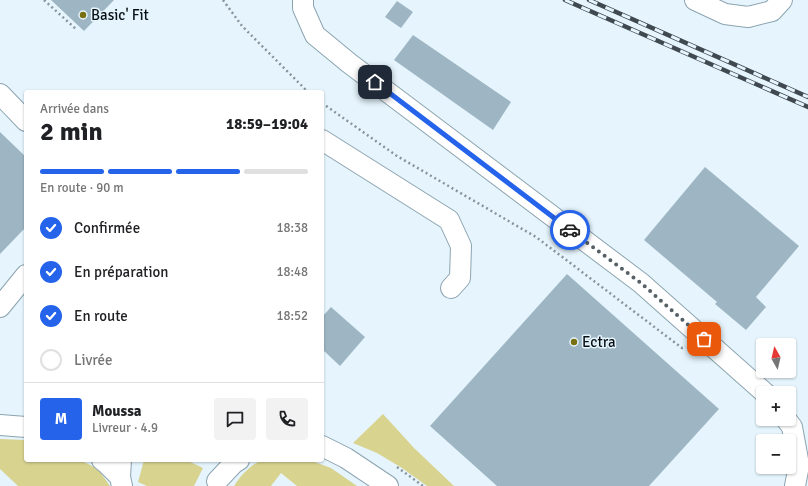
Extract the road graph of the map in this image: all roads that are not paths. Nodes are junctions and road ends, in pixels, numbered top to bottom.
1 (304, 0) edge
2 (694, 0) edge
3 (782, 0) edge
4 (0, 94) edge
5 (24, 119) edge
6 (324, 141) edge
7 (24, 277) edge
8 (451, 288) dead end
9 (24, 292) edge
10 (0, 307) edge
11 (0, 321) edge
12 (757, 386) edge
13 (791, 426) edge
14 (324, 447) edge
15 (104, 462) edge
16 (217, 462) edge
17 (236, 462) edge
18 (121, 474) edge
19 (216, 484) edge
20 (388, 486) edge
21 (794, 486) edge

1 - 12 street
2 - 3 street
4 - 5 street
6 - 8 street
7 - 10 street
9 - 11 street
13 - 21 street
14 - 20 street
15 - 18 street
16 - 19 street
17 - 19 street

